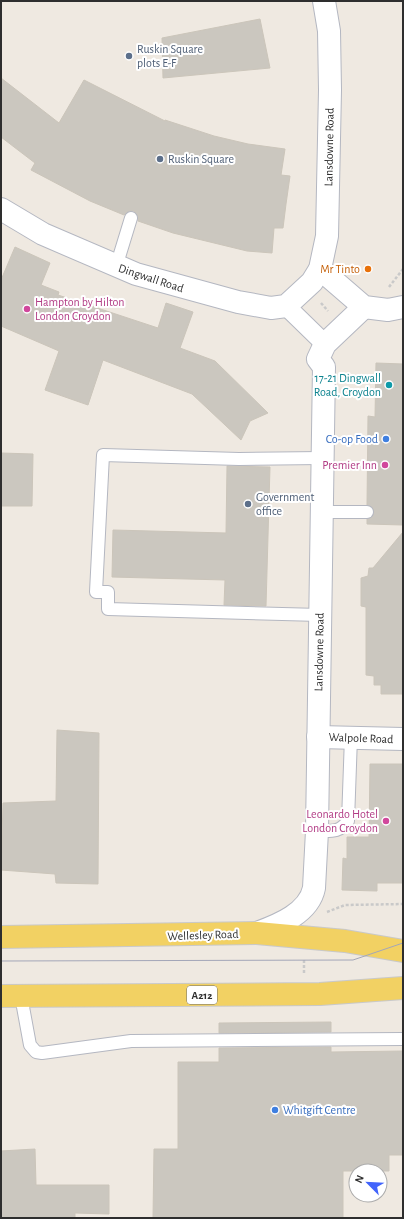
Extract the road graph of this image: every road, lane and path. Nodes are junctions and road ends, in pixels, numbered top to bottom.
1 (324, 1) edge
2 (1, 209) edge
3 (131, 218) dead end
4 (116, 267) junction
5 (320, 269) junction
6 (403, 269) edge
7 (389, 288) dead end
8 (312, 294) junction
9 (286, 306) junction
10 (364, 307) junction
11 (403, 307) edge
12 (338, 320) junction
13 (325, 344) junction
14 (322, 458) junction
15 (322, 512) junction
16 (367, 512) dead end
17 (320, 615) junction
18 (318, 737) junction
19 (351, 737) junction
20 (403, 739) edge
21 (317, 831) junction
22 (403, 904) edge
23 (326, 912) dead end
24 (258, 933) junction
25 (1, 937) edge
26 (403, 951) edge
27 (403, 988) edge
28 (11, 996) edge
29 (403, 1039) edge

1 - 5 street, Lansdowne Road
2 - 4 street, Dingwall Road
3 - 4 lane
4 - 9 street, Dingwall Road
5 - 8 street, Lansdowne Road
5 - 10 street
6 - 7 path
8 - 9 street
8 - 12 path
9 - 13 street
10 - 11 street
10 - 12 street
12 - 13 street, Lansdowne Road
13 - 14 street, Lansdowne Road
14 - 15 street, Lansdowne Road
14 - 17 lane
15 - 16 lane
15 - 17 street, Lansdowne Road
17 - 18 street, Lansdowne Road
18 - 19 street, Walpole Road
18 - 21 street, Lansdowne Road
19 - 20 street, Walpole Road
19 - 21 lane
21 - 24 street, Lansdowne Road
22 - 23 path
24 - 25 main road, Wellesley Road
24 - 26 main road, Wellesley Road
27 - 28 main road, A212
28 - 29 lane

